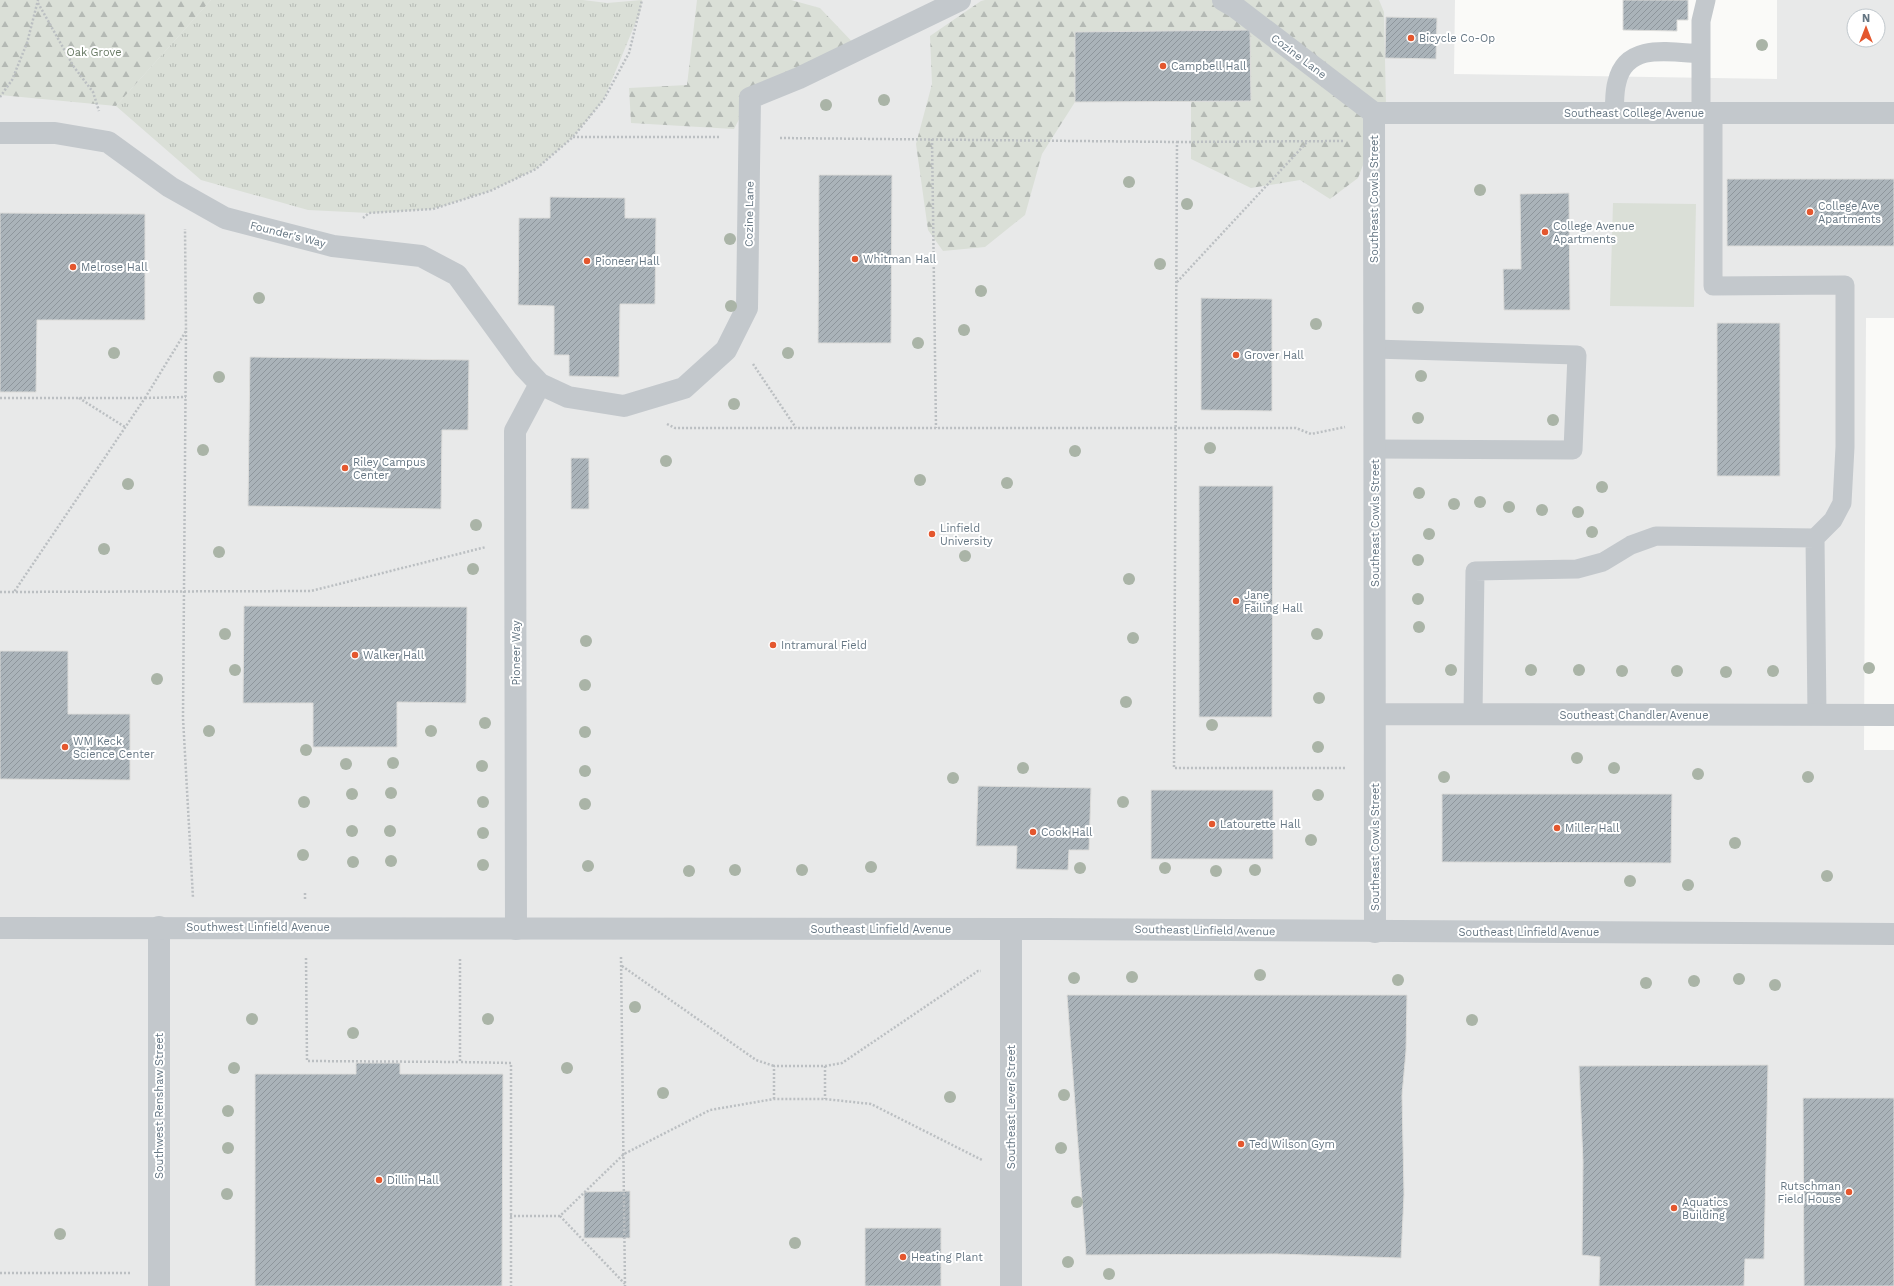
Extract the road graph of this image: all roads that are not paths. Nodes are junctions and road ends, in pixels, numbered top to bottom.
1 (960, 0) edge
2 (1223, 0) edge
3 (1706, 0) edge
4 (1701, 54) junction
5 (1374, 114) junction
6 (1614, 114) junction
7 (1707, 114) junction
8 (1894, 114) edge
9 (0, 133) edge
10 (1374, 349) junction
11 (540, 384) junction
12 (1375, 450) junction
13 (1815, 538) junction
14 (1375, 714) junction
15 (1473, 715) junction
16 (1817, 715) junction
17 (1894, 715) edge
18 (159, 927) junction
19 (0, 928) edge
20 (516, 929) junction
21 (1011, 929) junction
22 (1375, 932) junction
23 (1894, 934) edge
24 (159, 1280) edge
25 (1011, 1286) edge

1 - 11 street, Cozine Lane
2 - 5 street, Cozine Lane
3 - 4 lane
4 - 6 lane
4 - 7 lane
5 - 6 street, Southeast College Avenue
5 - 10 street, Southeast Cowls Street
6 - 7 street, Southeast College Avenue
7 - 8 street, Southeast College Avenue
7 - 13 lane
9 - 11 street, Founder's Way
10 - 12 street, Southeast Cowls Street
10 - 12 lane
11 - 20 street, Pioneer Way
12 - 14 street, Southeast Cowls Street
13 - 15 lane
13 - 16 lane
14 - 15 street, Southeast Chandler Avenue
14 - 22 street, Southeast Cowls Street
15 - 16 street, Southeast Chandler Avenue
16 - 17 street, Southeast Chandler Avenue
18 - 19 street, Southwest Linfield Avenue
18 - 20 street, Southwest Linfield Avenue
18 - 24 street, Southwest Renshaw Street
20 - 21 street, Southeast Linfield Avenue
21 - 22 street, Southeast Linfield Avenue
21 - 25 street, Southeast Lever Street
22 - 23 street, Southeast Linfield Avenue

